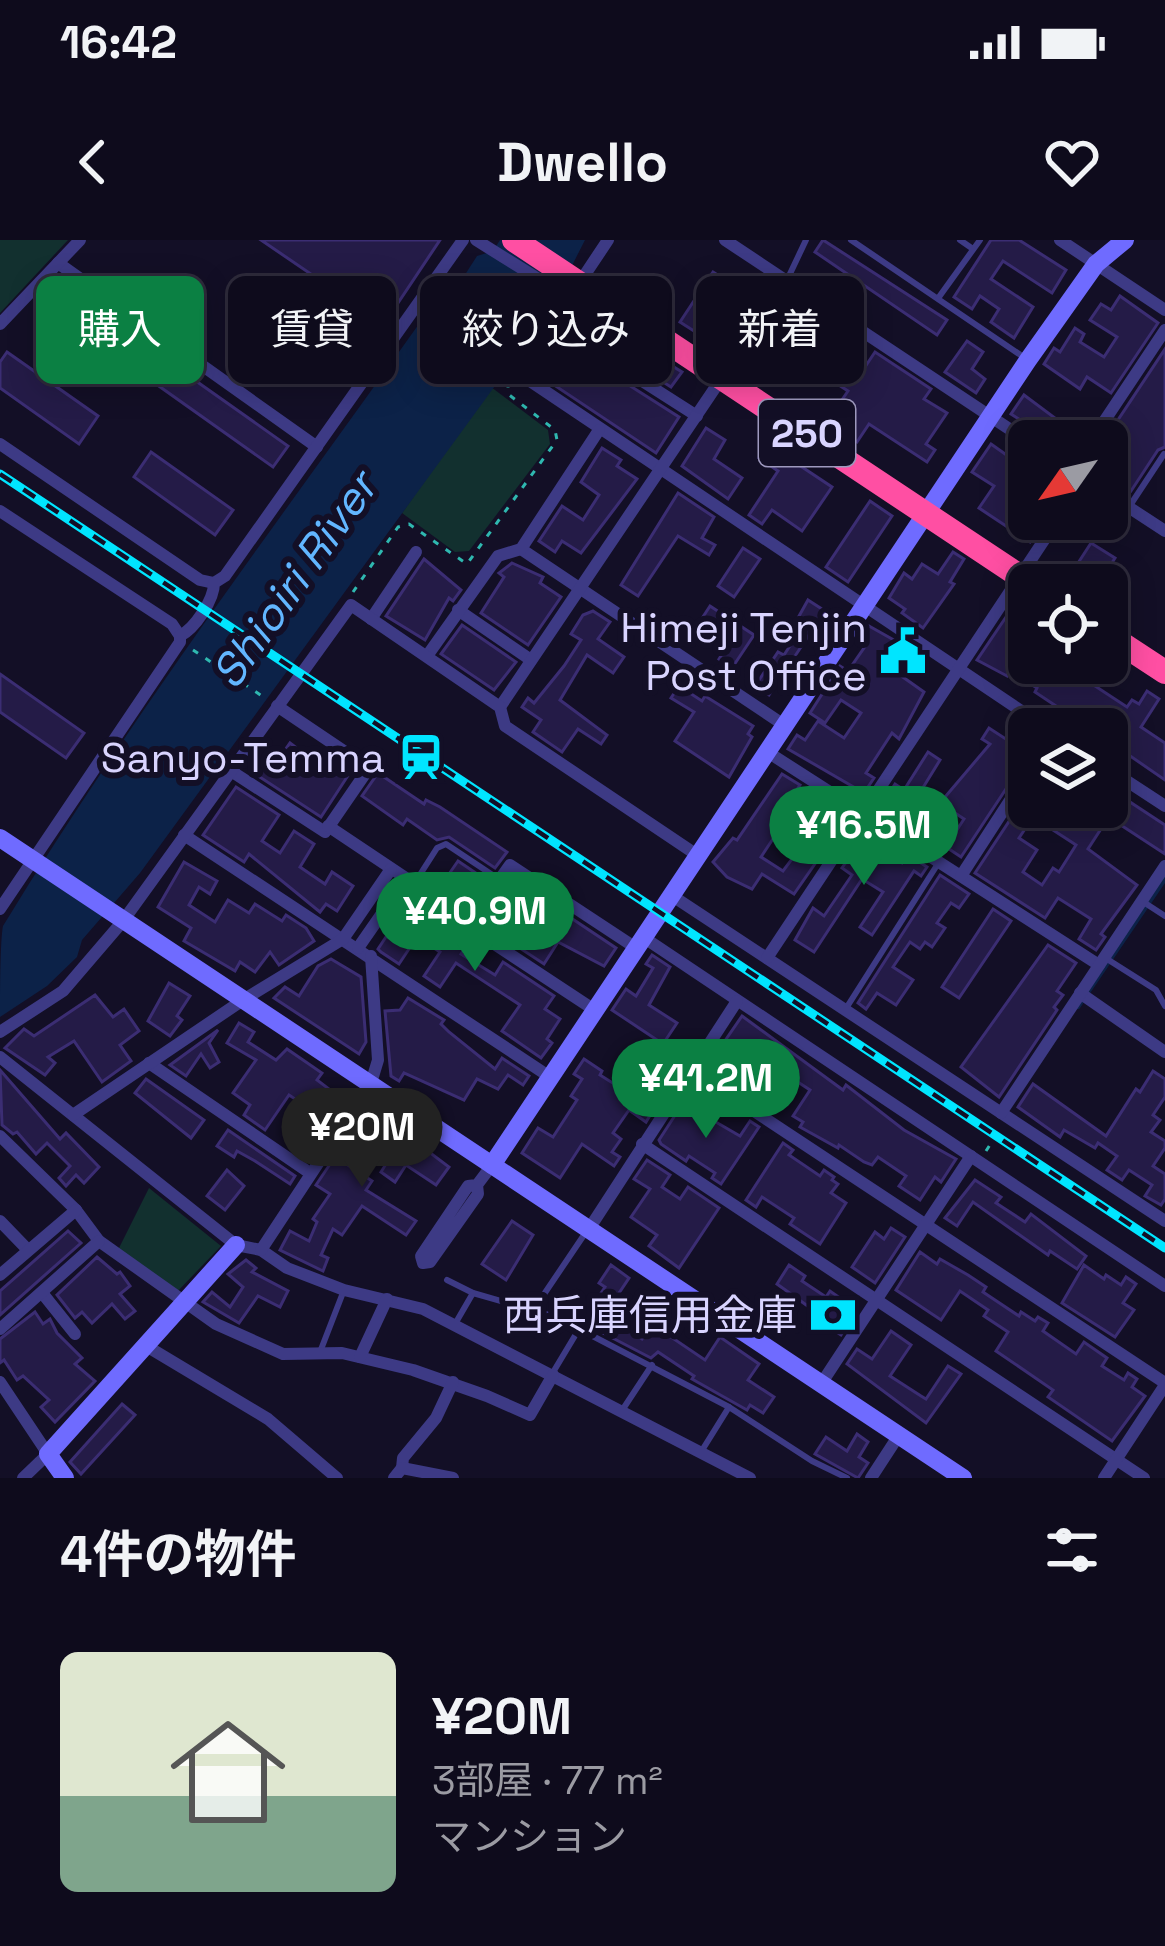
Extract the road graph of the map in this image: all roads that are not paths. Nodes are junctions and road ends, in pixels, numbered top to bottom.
1 (80, 240) edge
2 (463, 240) edge
3 (476, 240) edge
4 (514, 240) edge
5 (608, 240) edge
6 (725, 240) edge
7 (806, 240) edge
8 (851, 240) edge
9 (960, 240) edge
10 (980, 240) edge
11 (1060, 240) edge
12 (1126, 240) edge
13 (973, 249) junction
14 (58, 263) junction
15 (1096, 264) junction
16 (545, 276) edge
17 (556, 276) edge
18 (584, 276) edge
19 (779, 276) edge
20 (789, 276) edge
21 (939, 297) junction
22 (1165, 310) edge
23 (0, 324) edge
24 (1165, 331) edge
25 (864, 333) edge
26 (1028, 360) junction
27 (719, 384) edge
28 (732, 384) edge
29 (698, 416) junction
30 (990, 417) junction
31 (1105, 420) edge
32 (1008, 429) edge
33 (599, 430) junction
34 (0, 444) edge
35 (317, 447) junction
36 (1164, 454) edge
37 (660, 471) junction
38 (1129, 507) joint
39 (0, 511) edge
40 (925, 512) junction
41 (1165, 531) edge
42 (521, 549) junction
43 (416, 552) dead end
44 (1008, 568) edge
45 (214, 583) junction
46 (580, 589) junction
47 (1008, 606) edge
48 (862, 607) junction
49 (458, 610) junction
50 (371, 619) junction
51 (180, 639) junction
52 (1128, 648) edge
53 (427, 656) junction
54 (532, 660) junction
55 (959, 669) junction
56 (1165, 672) edge
57 (277, 706) junction
58 (500, 707) junction
59 (1017, 708) edge
60 (784, 724) junction
61 (766, 751) junction
62 (232, 771) junction
63 (1128, 782) edge
64 (1008, 803) edge
65 (1165, 806) edge
66 (863, 813) junction
67 (328, 826) junction
68 (184, 835) junction
69 (0, 838) edge
70 (697, 855) junction
71 (34, 861) junction
72 (939, 862) junction
73 (1165, 866) edge
74 (391, 869) junction
75 (961, 876) junction
76 (500, 880) junction
77 (410, 881) junction
78 (671, 895) junction
79 (1142, 901) junction
80 (0, 909) edge
81 (1165, 916) edge
82 (123, 921) junction
83 (470, 921) junction
84 (344, 939) junction
85 (639, 943) junction
86 (365, 952) junction
87 (767, 958) junction
88 (1101, 961) junction
89 (1080, 993) junction
90 (243, 1000) junction
91 (737, 1001) junction
92 (1165, 1006) edge
93 (845, 1010) junction
94 (596, 1011) junction
95 (0, 1032) edge
96 (1165, 1052) edge
97 (0, 1057) edge
98 (149, 1064) junction
99 (692, 1070) junction
100 (550, 1077) junction
101 (371, 1083) junction
102 (73, 1115) junction
103 (1004, 1115) junction
104 (0, 1136) edge
105 (642, 1144) junction
106 (975, 1159) junction
107 (492, 1165) junction
108 (310, 1173) junction
109 (477, 1184) junction
110 (76, 1210) junction
111 (1163, 1215) edge
112 (0, 1221) edge
113 (926, 1223) junction
114 (589, 1229) junction
115 (99, 1241) junction
116 (236, 1245) junction
117 (28, 1250) junction
118 (260, 1250) junction
119 (0, 1275) edge
120 (447, 1280) dead end
121 (1165, 1286) edge
122 (344, 1290) junction
123 (473, 1293) junction
124 (43, 1294) junction
125 (387, 1299) junction
126 (878, 1299) junction
127 (187, 1304) junction
128 (534, 1309) junction
129 (455, 1324) junction
130 (0, 1329) edge
131 (580, 1329) junction
132 (75, 1334) dead end
133 (148, 1347) junction
134 (320, 1352) junction
135 (360, 1358) junction
136 (652, 1365) junction
137 (552, 1375) junction
138 (0, 1382) edge
139 (452, 1382) junction
140 (821, 1384) junction
141 (1165, 1384) edge
142 (729, 1407) junction
143 (621, 1412) junction
144 (899, 1435) junction
145 (701, 1452) junction
146 (48, 1454) junction
147 (1117, 1459) junction
148 (398, 1473) edge
149 (744, 1476) edge
150 (23, 1478) edge
151 (65, 1478) edge
152 (338, 1478) edge
153 (454, 1478) edge
154 (847, 1478) edge
155 (871, 1478) edge
156 (963, 1478) edge
157 (1104, 1478) edge
158 (1144, 1478) edge

1 - 14 street
2 - 35 street
3 - 16 street
4 - 17 highway, 250
5 - 18 street
6 - 19 street
7 - 20 lane
8 - 21 lane
9 - 13 lane
10 - 13 lane
11 - 15 street
12 - 15 street
13 - 21 lane
14 - 23 street
14 - 35 street
15 - 22 street
15 - 26 street
21 - 26 lane
24 - 31 street
25 - 30 street
26 - 30 street
27 - 29 street
28 - 40 highway, 250
29 - 33 street
29 - 37 street
30 - 32 street
30 - 40 street
33 - 37 street
33 - 42 street
34 - 45 street
35 - 45 street
36 - 38 lane
37 - 46 street
37 - 48 street
38 - 41 street
39 - 51 street
40 - 44 highway, 250
40 - 48 street
42 - 46 street
42 - 49 street
43 - 50 street
45 - 51 street
46 - 54 street
46 - 60 street
47 - 55 street
48 - 55 street
48 - 60 street
49 - 53 street
49 - 54 street
50 - 53 street
50 - 57 street
51 - 71 street
52 - 56 highway
53 - 58 street
54 - 58 street
55 - 59 street
55 - 66 street
57 - 62 street
57 - 67 street
58 - 70 street
60 - 61 street
61 - 66 street
61 - 70 street
62 - 67 street
62 - 68 street
63 - 65 street
64 - 75 street
66 - 72 street
66 - 87 street
67 - 74 street
68 - 82 street
68 - 84 street
69 - 71 street
70 - 78 street
71 - 80 street
71 - 82 street
72 - 75 street
72 - 93 lane
73 - 79 street
74 - 77 street
74 - 84 street
75 - 88 street
76 - 77 lane
76 - 83 street
76 - 85 street
77 - 83 street
77 - 86 street
78 - 85 street
78 - 87 street
79 - 81 lane
79 - 88 street
82 - 90 street
82 - 95 street
83 - 94 street
84 - 86 street
84 - 90 street
85 - 91 street
85 - 94 street
86 - 100 street
86 - 101 street
87 - 93 street
88 - 89 street
88 - 92 lane
89 - 96 street
89 - 103 street
90 - 98 street
90 - 101 street
91 - 99 street
91 - 106 street
93 - 103 street
94 - 100 street
97 - 102 street
98 - 102 street
98 - 108 street
99 - 105 street
99 - 113 street
100 - 107 street
101 - 107 street
101 - 108 street
102 - 116 street
103 - 111 street
104 - 110 street
105 - 114 street
105 - 126 street
106 - 113 street
106 - 121 street
107 - 109 street
107 - 114 street
108 - 118 street
109 - 109 street
110 - 115 street
110 - 117 street
112 - 117 street
113 - 126 street
113 - 141 street
114 - 128 lane
114 - 140 street
115 - 124 street
115 - 127 street
116 - 118 street
116 - 127 street
117 - 119 street
118 - 122 street
120 - 123 lane
122 - 125 street
122 - 134 lane
123 - 128 lane
123 - 129 lane
124 - 130 street
124 - 132 street
125 - 129 street
125 - 135 street
126 - 140 street
126 - 147 street
127 - 133 street
127 - 134 street
128 - 131 lane
129 - 137 street
131 - 136 lane
131 - 137 lane
133 - 146 street
133 - 152 street
134 - 135 street
135 - 139 street
136 - 142 lane
136 - 143 lane
137 - 139 street
137 - 143 street
138 - 146 street
139 - 148 street
140 - 144 street
141 - 147 street
142 - 145 lane
142 - 154 lane
143 - 145 street
144 - 155 street
144 - 156 street
145 - 149 street
146 - 150 street
146 - 151 street
147 - 157 street
147 - 158 street
148 - 153 street

